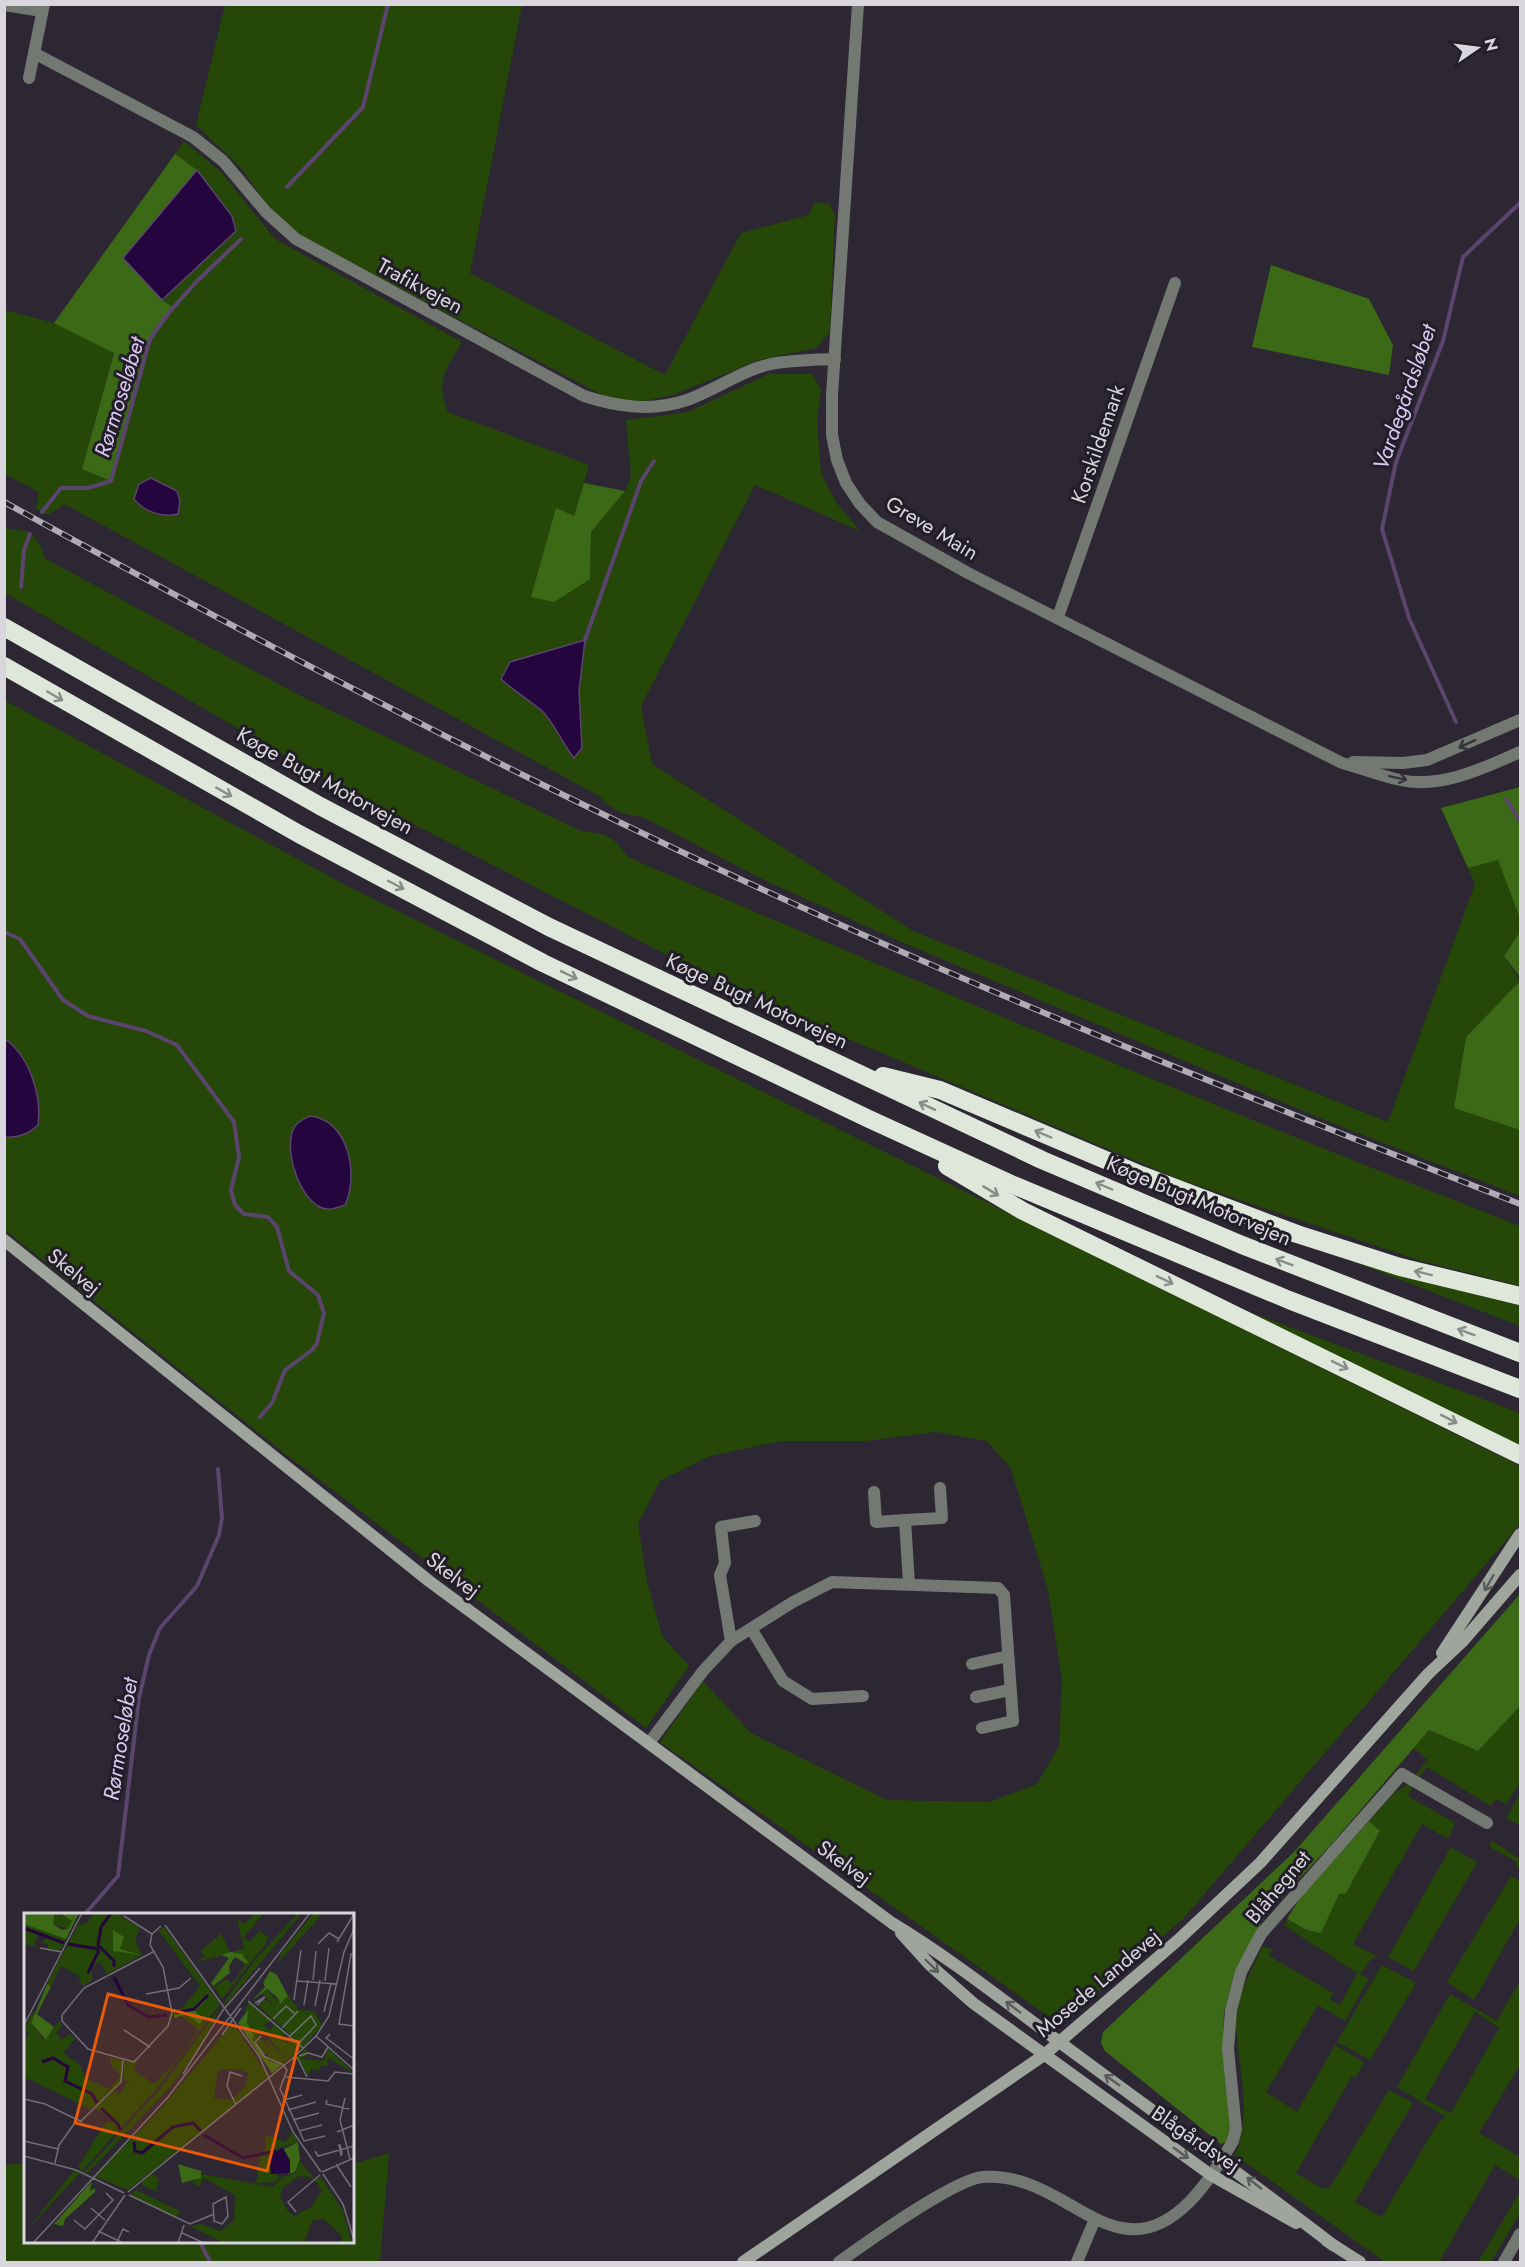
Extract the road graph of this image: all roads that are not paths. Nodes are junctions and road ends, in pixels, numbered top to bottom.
1 (858, 4) edge
2 (4, 5) edge
3 (43, 8) edge
4 (34, 53) junction
5 (29, 78) dead end
6 (1175, 283) dead end
7 (835, 359) junction
8 (1058, 617) junction
9 (4, 627) edge
10 (4, 666) edge
11 (1521, 720) edge
12 (1521, 752) edge
13 (1342, 763) junction
14 (846, 1067) junction
15 (868, 1119) junction
16 (4, 1240) edge
17 (1521, 1296) edge
18 (1521, 1353) edge
19 (1521, 1389) edge
20 (1521, 1455) edge
21 (940, 1488) dead end
22 (874, 1492) dead end
23 (905, 1520) junction
24 (755, 1521) dead end
25 (1521, 1533) edge
26 (1521, 1575) edge
27 (909, 1584) junction
28 (752, 1630) junction
29 (731, 1641) junction
30 (1008, 1656) junction
31 (972, 1664) dead end
32 (1428, 1674) junction
33 (1010, 1690) junction
34 (863, 1696) dead end
35 (976, 1697) dead end
36 (981, 1728) dead end
37 (649, 1743) junction
38 (1487, 1823) dead end
39 (892, 1923) junction
40 (1059, 2042) junction
41 (1044, 2055) junction
42 (1222, 2159) junction
43 (1211, 2175) junction
44 (1095, 2219) junction
45 (1521, 2234) edge
46 (1333, 2245) junction
47 (743, 2262) edge
48 (840, 2262) edge
49 (1077, 2262) edge
50 (1360, 2262) edge
51 (1504, 2262) edge

1 - 7 street, Greve Main
2 - 3 street
3 - 4 street
4 - 5 street
4 - 7 street, Trafikvejen
6 - 8 street, Korskildemark
7 - 8 street, Greve Main
8 - 13 street, Greve Main
9 - 14 highway, Køge Bugt Motorvejen
10 -> 15 highway
11 -> 13 street, Greve Main
13 -> 12 street, Greve Main
17 -> 14 highway
18 -> 14 highway, Køge Bugt Motorvejen
15 - 19 highway
15 -> 20 highway
16 - 37 street, Skelvej
21 - 23 street
22 - 23 street
23 - 27 street
24 - 29 street
25 -> 32 street, Mosede Landevej
26 - 32 street, Mosede Landevej
27 - 28 street
27 - 30 street
28 - 29 street
28 - 34 street
29 - 37 street
30 - 31 street
30 - 33 street
32 - 40 street, Mosede Landevej
33 - 35 street
33 - 36 street
37 - 39 street, Skelvej
38 - 42 street, Blåhegnet
40 -> 39 street, Skelvej
39 -> 41 street, Skelvej
40 - 41 street, Mosede Landevej
42 -> 40 street, Blågårdsvej
41 -> 43 street, Blågårdsvej
41 - 47 street, Mosede Landevej
42 - 43 street, Blåhegnet
46 -> 42 street, Blågårdsvej
43 - 44 street, Blåhegnet
43 - 46 street, Blågårdsvej
44 - 48 street, Blåhegnet
44 - 49 street
45 - 51 street
46 - 50 street, Blågårdsvej

